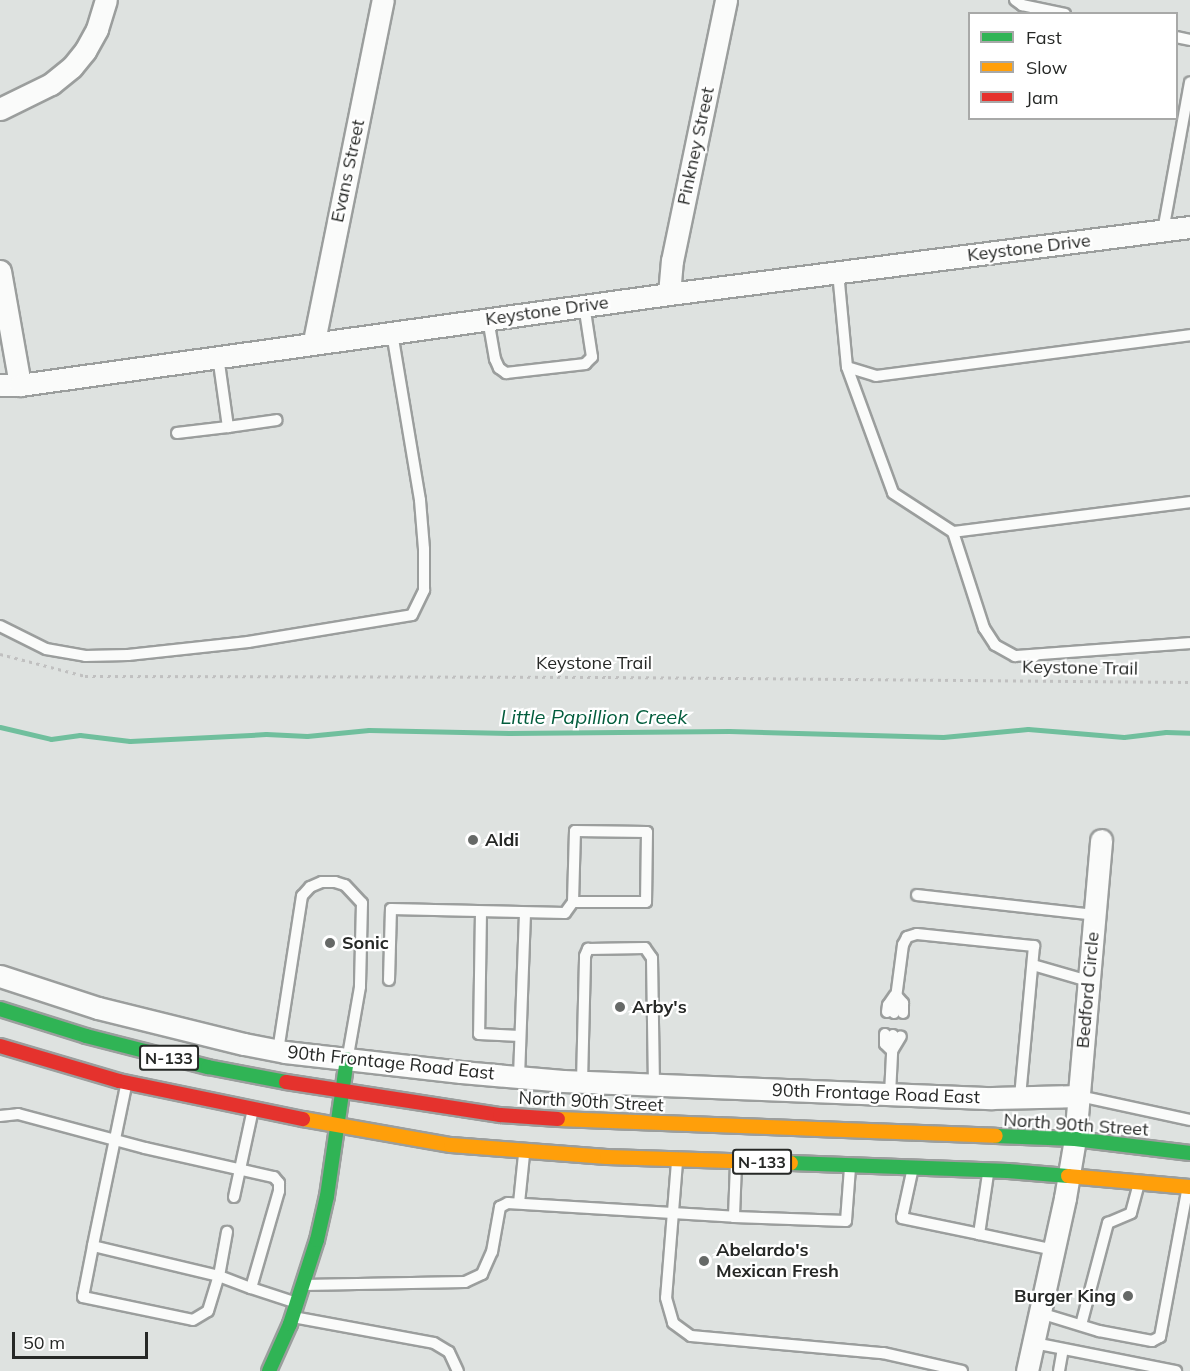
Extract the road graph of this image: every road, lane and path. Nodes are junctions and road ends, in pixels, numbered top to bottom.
1 (105, 0) edge
2 (383, 0) edge
3 (726, 0) edge
4 (1014, 0) edge
5 (1056, 12) edge
6 (1190, 82) edge
7 (0, 109) edge
8 (1190, 227) edge
9 (1163, 231) junction
10 (0, 271) edge
11 (838, 272) junction
12 (669, 294) junction
13 (584, 305) junction
14 (488, 319) junction
15 (392, 333) junction
16 (1190, 335) edge
17 (314, 341) junction
18 (218, 356) junction
19 (848, 367) junction
20 (10, 385) edge
21 (276, 420) dead end
22 (228, 427) junction
23 (177, 433) dead end
24 (1190, 502) edge
25 (953, 532) junction
26 (0, 626) edge
27 (1190, 643) edge
28 (0, 654) edge
29 (1190, 682) edge
30 (1101, 840) dead end
31 (917, 895) dead end
32 (573, 902) junction
33 (481, 912) junction
34 (525, 913) junction
35 (1094, 915) junction
36 (1033, 965) junction
37 (0, 976) edge
38 (389, 980) dead end
39 (1088, 981) junction
40 (896, 995) junction
41 (0, 1009) edge
42 (520, 1036) junction
43 (0, 1046) edge
44 (278, 1051) junction
45 (892, 1051) junction
46 (347, 1059) junction
47 (519, 1077) junction
48 (127, 1082) junction
49 (582, 1082) junction
50 (654, 1085) junction
51 (341, 1092) junction
52 (890, 1094) junction
53 (1079, 1096) junction
54 (1020, 1098) junction
55 (252, 1110) junction
56 (0, 1116) edge
57 (1190, 1120) edge
58 (336, 1126) junction
59 (115, 1140) junction
60 (1075, 1140) junction
61 (524, 1152) junction
62 (1190, 1153) edge
63 (677, 1159) junction
64 (736, 1161) junction
65 (850, 1165) junction
66 (913, 1167) junction
67 (239, 1170) junction
68 (989, 1170) junction
69 (1069, 1174) junction
70 (1139, 1181) junction
71 (1189, 1186) edge
72 (234, 1197) dead end
73 (519, 1203) junction
74 (672, 1215) junction
75 (734, 1217) junction
76 (227, 1232) dead end
77 (979, 1234) junction
78 (93, 1246) junction
79 (1054, 1250) junction
80 (219, 1276) junction
81 (304, 1285) junction
82 (251, 1288) junction
83 (297, 1304) junction
84 (1041, 1313) junction
85 (292, 1317) junction
86 (1081, 1325) junction
87 (1034, 1343) junction
88 (1063, 1349) junction
89 (269, 1371) edge
90 (458, 1371) edge
91 (962, 1371) edge
92 (1028, 1371) edge
93 (1059, 1371) edge
94 (1176, 1371) edge

1 - 7 street
2 - 17 street, Evans Street
3 - 12 street, Pinkney Street
4 - 5 lane
6 - 9 lane
8 - 9 street, Keystone Drive
9 - 11 street, Keystone Drive
10 - 20 street, Keystone Drive
11 - 12 street, Keystone Drive
11 - 19 lane
12 - 13 street, Keystone Drive
13 - 14 street, Keystone Drive
13 - 14 lane
14 - 15 street, Keystone Drive
15 - 17 street, Keystone Drive
15 - 26 lane
16 - 19 lane
17 - 18 street, Keystone Drive
18 - 20 street, Keystone Drive
18 - 22 lane
19 - 25 lane
21 - 22 lane
22 - 23 lane
24 - 25 lane
25 - 27 lane
28 - 29 path, Keystone Trail
30 - 35 street, Bedford Circle
31 - 35 lane
32 - 32 lane
32 - 34 lane
33 - 34 lane
33 - 38 lane
33 - 42 lane
34 - 42 lane
35 - 39 street, Bedford Circle
36 - 39 lane
36 - 40 lane
36 - 54 lane
37 - 44 street, 90th Frontage Road East
39 - 53 street, Bedford Circle
40 - 40 lane
41 - 51 main road, North 90th Street / N-133
42 - 47 lane
43 - 48 main road, N-133
44 - 46 street, 90th Frontage Road East
44 - 46 lane
45 - 45 lane
45 - 52 lane
46 - 47 street, 90th Frontage Road East
46 - 51 main road
47 - 49 street, 90th Frontage Road East
48 - 55 main road, N-133
48 - 59 lane
49 - 50 street, 90th Frontage Road East
49 - 50 lane
50 - 52 street, 90th Frontage Road East
51 - 58 main road
51 - 60 main road, North 90th Street / N-133
52 - 54 street, 90th Frontage Road East
53 - 54 street, 90th Frontage Road East
53 - 57 lane
53 - 60 street, Bedford Circle
55 - 58 main road, N-133
55 - 67 lane
56 - 59 lane
58 - 61 main road, N-133
58 - 81 main road
59 - 67 lane
59 - 78 lane
60 - 62 main road, North 90th Street / N-133
60 - 69 street, Bedford Circle
61 - 63 main road, N-133
61 - 73 lane
63 - 64 main road, N-133
63 - 74 lane
64 - 65 main road, N-133
64 - 75 lane
65 - 66 main road, N-133
65 - 75 lane
66 - 68 main road, N-133
66 - 77 lane
67 - 72 lane
67 - 82 lane
68 - 69 main road, N-133
68 - 77 lane
69 - 70 main road, N-133
69 - 79 street, Bedford Circle
70 - 71 main road, N-133
70 - 86 lane
71 - 86 lane
73 - 74 lane
73 - 81 lane
74 - 75 lane
74 - 91 lane
76 - 80 lane
77 - 79 lane
78 - 80 lane
78 - 80 lane
79 - 84 street, Bedford Circle
80 - 82 lane
81 - 83 main road
82 - 83 lane
83 - 85 main road
84 - 86 lane
84 - 87 street, Bedford Circle
85 - 89 main road
85 - 90 lane
87 - 88 lane
87 - 92 street, Bedford Circle
88 - 93 lane
88 - 94 lane

